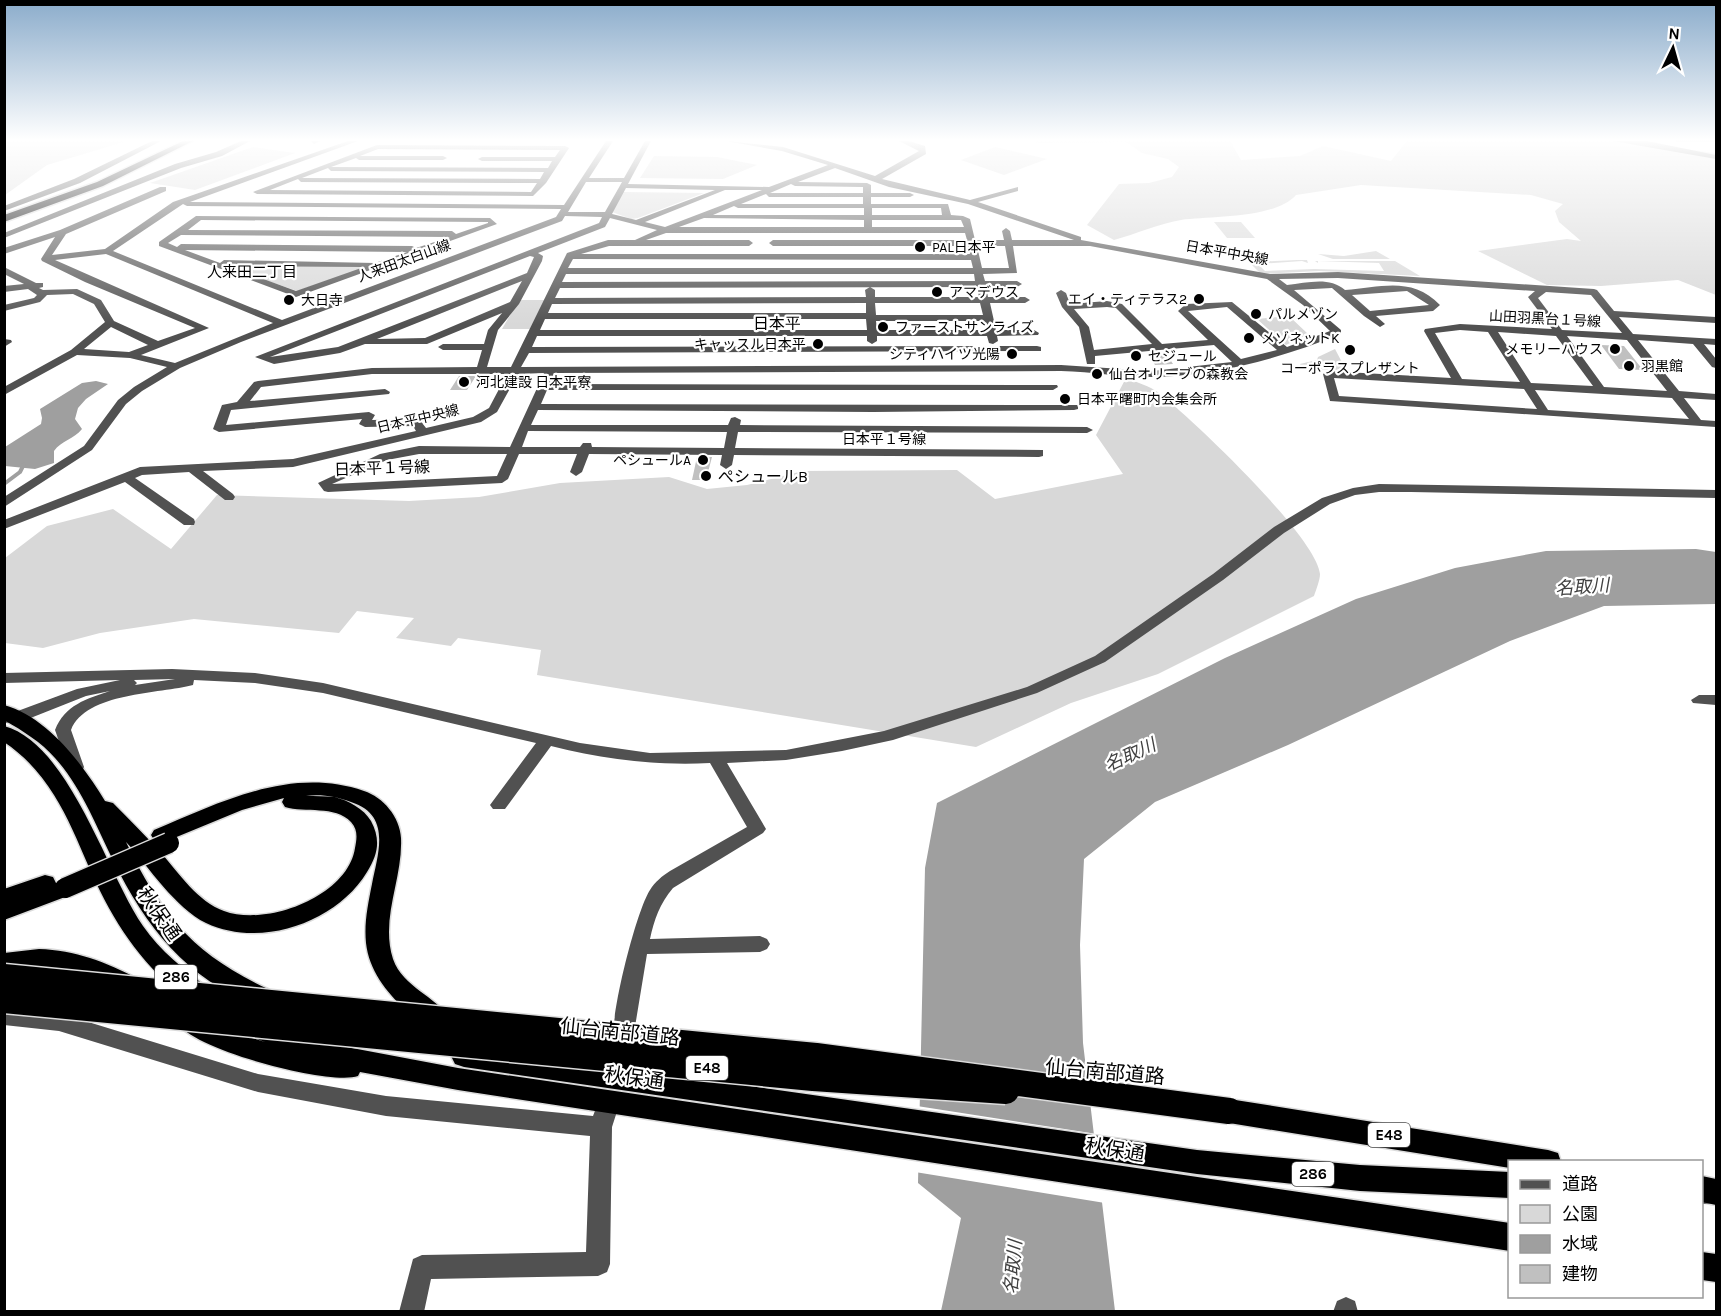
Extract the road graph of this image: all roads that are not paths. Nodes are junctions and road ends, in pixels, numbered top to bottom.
1 (24, 202) edge
2 (36, 202) edge
3 (49, 202) edge
4 (87, 202) edge
5 (131, 202) edge
6 (180, 202) edge
7 (408, 202) edge
8 (571, 202) edge
9 (615, 202) edge
10 (690, 202) edge
11 (740, 202) edge
12 (767, 202) edge
13 (867, 202) edge
14 (971, 202) edge
15 (176, 204) junction
16 (359, 206) junction
17 (404, 206) junction
18 (738, 206) dead end
19 (867, 206) junction
20 (766, 207) junction
21 (4, 209) edge
22 (566, 211) junction
23 (4, 214) edge
24 (608, 215) junction
25 (51, 217) junction
26 (708, 218) dead end
27 (765, 218) junction
28 (868, 218) junction
29 (946, 218) junction
30 (4, 219) edge
31 (345, 219) junction
32 (87, 221) junction
33 (637, 222) junction
34 (968, 225) junction
35 (589, 230) junction
36 (666, 230) junction
37 (868, 230) junction
38 (1006, 231) dead end
39 (63, 232) junction
40 (179, 232) junction
41 (331, 233) junction
42 (465, 234) junction
43 (4, 236) edge
44 (627, 242) junction
45 (868, 243) junction
46 (971, 243) junction
47 (1009, 243) junction
48 (1090, 243) junction
49 (657, 244) junction
50 (762, 244) junction
51 (172, 247) junction
52 (315, 248) junction
53 (423, 249) junction
54 (4, 251) edge
55 (107, 251) junction
56 (529, 253) junction
57 (569, 257) junction
58 (869, 257) junction
59 (974, 257) junction
60 (652, 258) junction
61 (45, 259) junction
62 (212, 263) junction
63 (300, 263) junction
64 (382, 264) junction
65 (4, 270) edge
66 (870, 270) junction
67 (978, 270) junction
68 (563, 271) junction
69 (757, 271) junction
70 (648, 272) junction
71 (413, 274) junction
72 (532, 274) junction
73 (1270, 277) junction
74 (88, 280) junction
75 (870, 284) junction
76 (982, 284) junction
77 (1017, 284) dead end
78 (556, 285) junction
79 (755, 285) junction
80 (644, 286) junction
81 (35, 288) junction
82 (1284, 288) junction
83 (1538, 288) junction
84 (4, 289) edge
85 (117, 292) junction
86 (1060, 293) dead end
87 (1344, 293) junction
88 (95, 300) junction
89 (549, 300) junction
90 (639, 300) junction
91 (754, 300) junction
92 (870, 300) junction
93 (985, 300) junction
94 (1025, 300) dead end
95 (514, 304) junction
96 (324, 307) junction
97 (1067, 307) junction
98 (4, 308) edge
99 (1367, 314) junction
100 (1612, 314) junction
101 (542, 316) junction
102 (632, 316) junction
103 (751, 316) junction
104 (870, 317) junction
105 (359, 318) junction
106 (988, 318) junction
107 (1716, 320) edge
108 (110, 323) junction
109 (281, 323) junction
110 (1380, 324) dead end
111 (392, 329) junction
112 (1491, 329) junction
113 (749, 332) junction
114 (534, 333) junction
115 (628, 333) junction
116 (871, 333) junction
117 (992, 333) junction
118 (1034, 333) dead end
119 (1560, 333) junction
120 (1630, 337) junction
121 (1695, 340) junction
122 (360, 342) junction
123 (1216, 342) junction
124 (1716, 342) edge
125 (157, 345) junction
126 (443, 346) dead end
127 (486, 346) junction
128 (1160, 346) junction
129 (1037, 349) dead end
130 (525, 350) junction
131 (622, 350) junction
132 (746, 350) junction
133 (872, 350) junction
134 (994, 350) junction
135 (1285, 351) junction
136 (75, 352) junction
137 (1089, 353) junction
138 (130, 355) junction
139 (1238, 362) junction
140 (1716, 364) edge
141 (176, 366) junction
142 (743, 368) junction
143 (873, 368) junction
144 (999, 368) junction
145 (1093, 368) junction
146 (551, 369) junction
147 (615, 369) junction
148 (398, 370) junction
149 (481, 370) junction
150 (515, 370) junction
151 (1458, 381) junction
152 (1527, 385) junction
153 (543, 387) junction
154 (608, 387) junction
155 (741, 387) junction
156 (1053, 387) dead end
157 (873, 388) junction
158 (1003, 388) junction
159 (1600, 389) junction
160 (4, 392) edge
161 (385, 392) junction
162 (1677, 394) junction
163 (1716, 396) edge
164 (241, 405) junction
165 (533, 406) junction
166 (601, 407) junction
167 (1074, 407) dead end
168 (737, 408) junction
169 (1008, 408) junction
170 (873, 409) junction
171 (1545, 412) junction
172 (369, 415) junction
173 (1698, 422) junction
174 (1716, 424) edge
175 (523, 428) junction
176 (592, 429) junction
177 (733, 429) junction
178 (1012, 430) junction
179 (1087, 430) dead end
180 (874, 431) junction
181 (423, 433) junction
182 (514, 452) junction
183 (584, 452) junction
184 (729, 452) junction
185 (1016, 453) junction
186 (1039, 453) dead end
187 (875, 454) junction
188 (726, 465) dead end
189 (192, 468) junction
190 (576, 472) dead end
191 (126, 477) junction
192 (1716, 494) edge
193 (229, 496) dead end
194 (4, 503) edge
195 (189, 522) dead end
196 (4, 525) edge
197 (226, 677) junction
198 (4, 678) edge
199 (255, 678) junction
200 (1699, 700) dead end
201 (1716, 700) edge
202 (8, 719) edge
203 (547, 740) junction
204 (716, 759) junction
205 (76, 767) junction
206 (90, 792) junction
207 (499, 805) dead end
208 (165, 839) junction
209 (63, 883) junction
210 (4, 898) edge
211 (4, 912) edge
212 (760, 944) dead end
213 (639, 947) junction
214 (4, 962) edge
215 (4, 980) edge
216 (4, 1000) edge
217 (191, 1005) junction
218 (4, 1008) edge
219 (4, 1017) edge
220 (573, 1073) junction
221 (458, 1079) junction
222 (612, 1091) junction
223 (601, 1127) junction
224 (1542, 1160) edge
225 (1118, 1165) junction
226 (1508, 1185) edge
227 (1508, 1237) edge
228 (411, 1311) edge

1 - 21 street
2 - 23 highway
3 - 30 highway
4 - 25 street
5 - 32 street
6 - 15 street
7 - 17 street
8 - 22 street
9 - 24 street
10 - 33 street
11 - 36 street
12 - 20 street
13 - 19 street
14 - 48 street
15 - 16 street
15 - 55 street
16 - 17 street
16 - 31 street
17 - 22 street
18 - 20 street
19 - 20 street
19 - 28 street
19 - 29 street
20 - 27 street
22 - 24 street
22 - 71 street, 人来田太白山線
24 - 33 street
24 - 35 street
25 - 32 street
25 - 43 street
26 - 27 street
27 - 28 street
27 - 50 street
28 - 29 street
28 - 37 street
29 - 34 street
31 - 40 street
31 - 41 street
31 - 42 street
32 - 39 street
33 - 36 street
34 - 37 street
34 - 46 street
35 - 44 street
35 - 56 street
36 - 44 street
36 - 50 street
37 - 45 street
37 - 50 street
38 - 47 street
39 - 54 street
39 - 61 street
40 - 41 street
40 - 51 street
41 - 42 street
41 - 52 street
42 - 53 street
44 - 49 street
44 - 57 street
45 - 46 street, 日本平中央線
45 - 50 street, 日本平中央線
45 - 58 street
46 - 47 street, 日本平中央線
46 - 59 street
47 - 48 street, 日本平中央線
47 - 67 street
48 - 73 street, 日本平中央線
49 - 50 street
49 - 60 street
50 - 58 street
50 - 60 street
50 - 69 street
51 - 52 street
51 - 62 street
52 - 53 street
52 - 63 street
53 - 64 street
55 - 61 street
55 - 109 street
56 - 72 street
56 - 105 street
57 - 60 street
57 - 68 street, 日本平中央線
58 - 59 street
58 - 66 street
59 - 67 street
60 - 70 street
61 - 74 street
62 - 63 street
62 - 64 street
63 - 64 street
64 - 71 street
65 - 81 street
66 - 67 street
66 - 69 street
66 - 75 street
67 - 76 street
68 - 70 street
68 - 78 street, 日本平中央線
69 - 70 street
69 - 79 street
70 - 80 street
71 - 96 street, 人来田太白山線
72 - 95 street
72 - 111 street
73 - 82 street
73 - 83 street, 日本平中央線
74 - 81 street
74 - 85 street
75 - 76 street
75 - 79 street
75 - 92 street
76 - 77 street
76 - 93 street
78 - 80 street
78 - 89 street, 日本平中央線
79 - 80 street
79 - 91 street
80 - 90 street
81 - 84 street
81 - 88 street
81 - 98 street
82 - 87 street
82 - 135 street
83 - 100 street, 日本平中央線
83 - 119 street
85 - 88 street
85 - 125 street
86 - 97 street
87 - 99 street
87 - 99 street
88 - 108 street
89 - 90 street
89 - 101 street, 日本平中央線
90 - 91 street
90 - 102 street
91 - 92 street
91 - 103 street
92 - 93 street
92 - 104 street
93 - 94 street
93 - 106 street
95 - 122 street
95 - 127 street
96 - 105 street
96 - 109 street, 人来田太白山線
97 - 128 street
97 - 137 street
99 - 110 street
100 - 107 street
100 - 120 street, 日本平中央線
101 - 102 street
101 - 114 street, 日本平中央線
102 - 103 street
102 - 115 street
103 - 104 street
103 - 113 street
104 - 106 street
104 - 116 street
105 - 111 street
105 - 122 street
106 - 117 street
108 - 125 street
108 - 136 street
109 - 141 street, 人来田太白山線
111 - 122 street
112 - 119 street, 山田羽黒台１号線
112 - 151 street, 山田羽黒台１号線
112 - 152 street
113 - 115 street
113 - 116 street
113 - 132 street
114 - 115 street
114 - 130 street, 日本平中央線
115 - 131 street
116 - 117 street
116 - 133 street
117 - 118 street
117 - 134 street
119 - 120 street, 山田羽黒台１号線
119 - 159 street
120 - 121 street, 山田羽黒台１号線
120 - 162 street, 日本平中央線
121 - 124 street, 山田羽黒台１号線
121 - 140 street
123 - 128 street
123 - 135 street
123 - 139 street
125 - 138 street
126 - 127 street
127 - 149 street
128 - 137 street
129 - 134 street
130 - 131 street
130 - 150 street, 日本平中央線
131 - 132 street
131 - 147 street
132 - 133 street
132 - 142 street
133 - 134 street
133 - 143 street
134 - 144 street
135 - 139 street
136 - 138 street
136 - 160 street
137 - 145 street
138 - 141 street
139 - 145 street
141 - 194 street, 人来田太白山線
142 - 143 street
142 - 147 street
142 - 155 street
143 - 144 street
143 - 157 street
144 - 145 street
144 - 158 street
146 - 147 street
146 - 150 street
146 - 153 street, 日本平１号線
147 - 154 street
148 - 149 street
148 - 161 street
148 - 164 street
149 - 150 street
150 - 181 street, 日本平中央線
151 - 152 street
151 - 171 street
152 - 159 street
152 - 171 street
153 - 154 street
153 - 165 street, 日本平１号線
154 - 155 street
154 - 166 street
155 - 157 street
155 - 168 street
156 - 158 street
157 - 158 street
157 - 170 street
158 - 169 street
159 - 162 street
161 - 164 street
161 - 172 street
162 - 163 street
162 - 173 street, 日本平中央線
164 - 172 street
165 - 166 street
165 - 175 street, 日本平１号線
166 - 168 street
166 - 176 street
167 - 169 street
168 - 170 street
168 - 177 street
169 - 170 street
169 - 178 street
170 - 180 street
171 - 173 street
172 - 181 street
173 - 174 street
175 - 176 street
175 - 182 street, 日本平１号線
176 - 177 street
176 - 183 street
177 - 180 street
177 - 184 street
178 - 179 street
178 - 180 street
178 - 185 street
180 - 187 street
181 - 189 street, 日本平中央線
182 - 182 street, 日本平１号線
182 - 183 street, 日本平１号線
183 - 184 street, 日本平１号線
183 - 190 street
184 - 187 street, 日本平１号線
184 - 188 street
185 - 186 street, 日本平１号線
185 - 187 street, 日本平１号線
189 - 191 street, 日本平中央線
189 - 193 street
191 - 195 street
191 - 196 street, 日本平中央線
192 - 204 street
197 - 199 street
197 - 202 street
197 - 205 street
198 - 199 street
199 - 203 street
200 - 201 street
202 - 205 highway, 秋保通 / 286
202 - 221 highway, 秋保通 / 286
203 - 204 street
203 - 207 street
204 - 213 street
205 - 206 highway, 秋保通 / 286
206 - 208 highway
206 - 220 highway, 秋保通 / 286
208 - 209 highway, bridge
208 - 220 highway
209 - 210 highway
209 - 211 highway
212 - 213 street
213 - 222 street
214 - 221 highway
215 - 217 highway, bridge
216 - 217 highway, bridge
217 - 218 highway, bridge
217 - 224 highway, 仙台南部道路 / E48, bridge
219 - 223 street
220 - 222 highway, 秋保通 / 286
221 - 222 highway, 秋保通 / 286
222 - 223 street
222 - 225 highway, 秋保通 / 286
223 - 228 street
225 - 226 highway, 秋保通 / 286
225 - 227 highway, 秋保通 / 286

